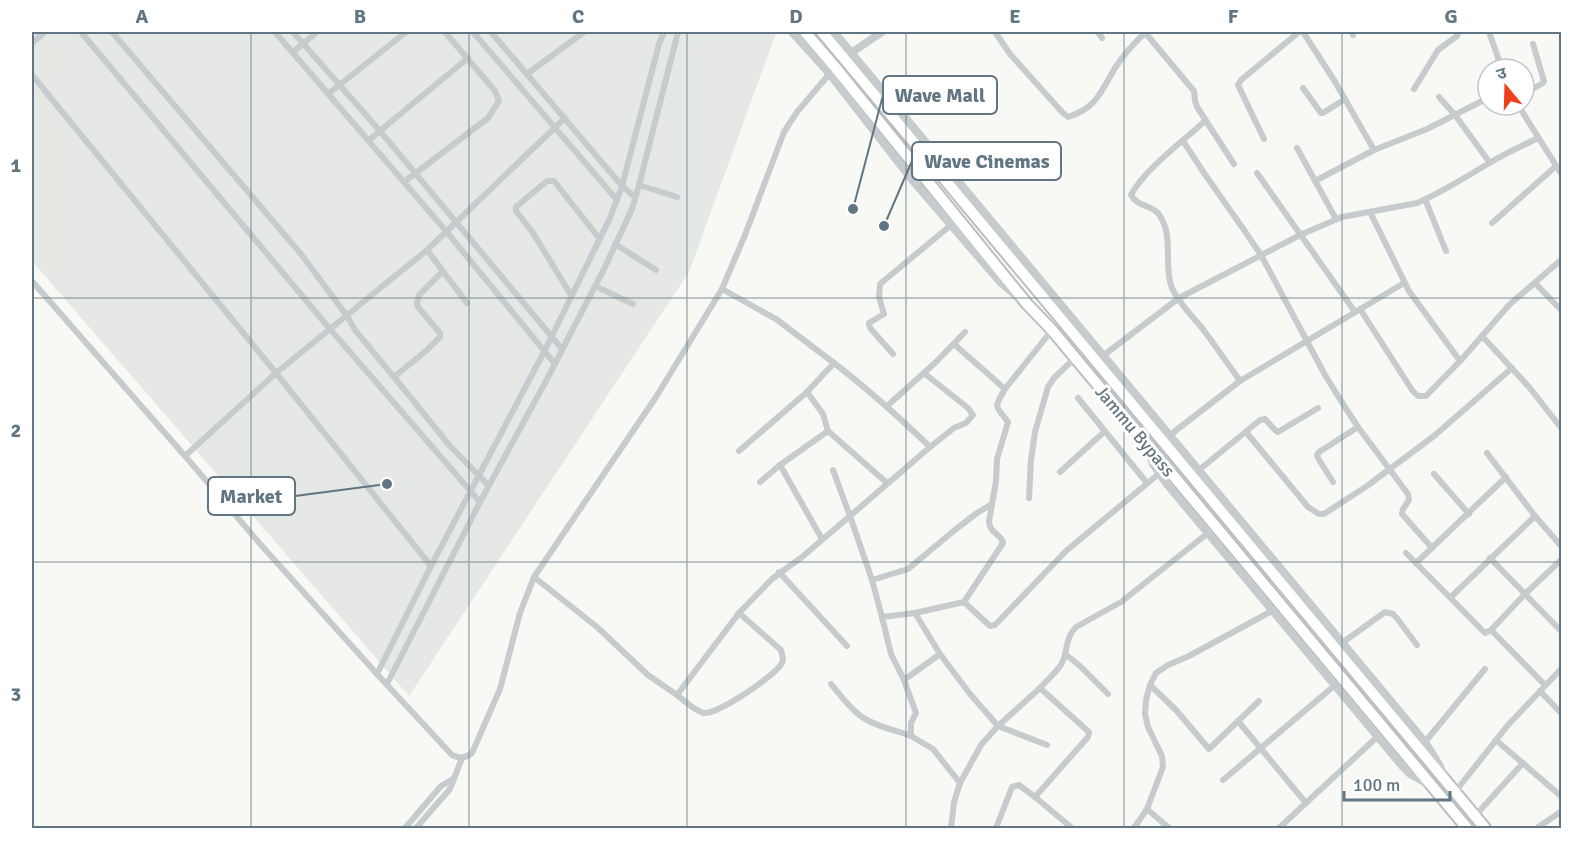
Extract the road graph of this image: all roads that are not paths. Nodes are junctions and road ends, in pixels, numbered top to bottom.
1 (45, 32) edge
2 (81, 32) edge
3 (112, 32) edge
4 (275, 32) edge
5 (293, 32) edge
6 (317, 32) edge
7 (406, 32) edge
8 (445, 32) edge
9 (473, 32) edge
10 (493, 32) edge
11 (584, 32) edge
12 (664, 32) edge
13 (678, 32) edge
14 (792, 32) edge
15 (805, 32) edge
16 (822, 32) edge
17 (834, 32) edge
18 (882, 32) edge
19 (995, 32) edge
20 (1098, 32) edge
21 (1146, 32) edge
22 (1301, 32) edge
23 (1460, 32) edge
24 (1489, 32) edge
25 (1102, 38) dead end
26 (32, 43) edge
27 (303, 44) junction
28 (1533, 44) dead end
29 (293, 52) junction
30 (848, 55) junction
31 (1498, 57) edge
32 (468, 58) junction
33 (832, 70) junction
34 (527, 74) junction
35 (32, 75) edge
36 (339, 86) junction
37 (1536, 87) edge
38 (1303, 88) dead end
39 (1414, 89) dead end
40 (328, 94) junction
41 (1439, 97) dead end
42 (1345, 99) junction
43 (1476, 104) edge
44 (1455, 115) junction
45 (1525, 117) edge
46 (565, 118) junction
47 (1205, 121) junction
48 (554, 127) junction
49 (380, 132) junction
50 (1538, 138) junction
51 (1264, 139) dead end
52 (369, 140) junction
53 (1183, 141) junction
54 (1297, 148) dead end
55 (1374, 150) junction
56 (1490, 163) junction
57 (1234, 164) dead end
58 (1556, 166) junction
59 (415, 173) junction
60 (1257, 173) dead end
61 (1562, 175) edge
62 (1315, 181) junction
63 (404, 182) junction
64 (639, 185) junction
65 (622, 186) junction
66 (635, 197) junction
67 (677, 197) dead end
68 (1425, 199) junction
69 (616, 200) junction
70 (1370, 212) junction
71 (1336, 219) junction
72 (457, 221) junction
73 (1492, 223) dead end
74 (951, 225) junction
75 (446, 231) junction
76 (1300, 235) junction
77 (599, 238) junction
78 (615, 244) junction
79 (427, 250) junction
80 (1446, 251) dead end
81 (1261, 255) junction
82 (1562, 259) edge
83 (656, 270) dead end
84 (442, 271) junction
85 (32, 281) edge
86 (1404, 283) junction
87 (1535, 283) junction
88 (595, 286) junction
89 (722, 289) junction
90 (572, 296) junction
91 (1179, 298) junction
92 (467, 303) dead end
93 (633, 304) dead end
94 (1027, 304) junction
95 (1358, 310) junction
96 (1562, 311) edge
97 (347, 316) junction
98 (330, 329) junction
99 (1052, 330) junction
100 (965, 332) dead end
101 (552, 335) junction
102 (1482, 336) junction
103 (1307, 340) junction
104 (954, 344) junction
105 (562, 349) junction
106 (545, 350) junction
107 (893, 354) dead end
108 (1104, 355) junction
109 (1075, 358) junction
110 (1460, 361) junction
111 (834, 363) junction
112 (555, 364) junction
113 (1512, 368) junction
114 (276, 373) junction
115 (924, 373) junction
116 (394, 378) junction
117 (1240, 381) junction
118 (1005, 389) junction
119 (807, 392) junction
120 (1078, 398) dead end
121 (887, 406) junction
122 (1318, 408) dead end
123 (1358, 427) junction
124 (1562, 429) edge
125 (828, 431) junction
126 (1104, 432) junction
127 (1246, 432) junction
128 (1170, 435) junction
129 (930, 447) junction
130 (740, 451) dead end
131 (1487, 453) dead end
132 (185, 456) junction
133 (780, 465) junction
134 (1390, 469) junction
135 (833, 470) dead end
136 (1162, 470) junction
137 (1199, 470) junction
138 (1060, 472) dead end
139 (1434, 474) dead end
140 (479, 475) junction
141 (1506, 477) junction
142 (760, 482) dead end
143 (1333, 482) dead end
144 (887, 483) junction
145 (1147, 483) junction
146 (488, 485) junction
147 (470, 491) junction
148 (1029, 498) dead end
149 (480, 502) junction
150 (992, 504) junction
151 (1469, 513) junction
152 (850, 516) junction
153 (1535, 516) junction
154 (1208, 533) junction
155 (822, 539) junction
156 (1562, 547) edge
157 (1432, 548) junction
158 (1406, 553) dead end
159 (1490, 558) junction
160 (1562, 559) edge
161 (1416, 563) junction
162 (431, 566) junction
163 (779, 572) junction
164 (534, 577) junction
165 (872, 580) junction
166 (1525, 594) junction
167 (1451, 597) junction
168 (964, 602) junction
169 (1272, 611) junction
170 (739, 613) junction
171 (915, 613) junction
172 (882, 617) junction
173 (1491, 630) junction
174 (1562, 632) edge
175 (1342, 643) junction
176 (1417, 645) dead end
177 (847, 646) dead end
178 (940, 654) junction
179 (1065, 654) junction
180 (1562, 668) edge
181 (1485, 669) dead end
182 (377, 674) junction
183 (904, 680) junction
184 (387, 684) junction
185 (831, 684) dead end
186 (1150, 685) junction
187 (1334, 686) junction
188 (1040, 688) junction
189 (1543, 688) junction
190 (1108, 694) dead end
191 (677, 695) junction
192 (1259, 701) dead end
193 (1562, 714) edge
194 (1238, 722) junction
195 (998, 726) junction
196 (911, 736) junction
197 (1377, 737) junction
198 (1496, 740) junction
199 (1425, 742) junction
200 (1047, 745) dead end
201 (1260, 748) junction
202 (462, 758) junction
203 (1523, 763) junction
204 (453, 779) junction
205 (1223, 780) dead end
206 (1444, 780) junction
207 (960, 783) junction
208 (1432, 786) junction
209 (1455, 792) junction
210 (1035, 797) junction
211 (1562, 797) edge
212 (1306, 803) junction
213 (1147, 809) junction
214 (1562, 811) edge
215 (1475, 816) junction
216 (405, 828) edge
217 (416, 828) edge
218 (951, 828) edge
219 (996, 828) edge
220 (1072, 828) edge
221 (1134, 828) edge
222 (1169, 828) edge
223 (1279, 828) edge
224 (1467, 828) edge
225 (1485, 828) edge
226 (1537, 828) edge

1 - 26 street
2 - 98 street
3 - 97 street
4 - 29 street
5 - 27 street
6 - 27 street
7 - 36 street
8 - 32 street
9 - 48 street
10 - 34 street
11 - 34 street
12 - 65 street
13 - 64 street
14 - 33 street
15 - 33 highway, Jammu Bypass
16 - 30 highway, Jammu Bypass
17 - 30 street
18 - 30 street
19 - 21 street
20 - 25 street
21 - 47 street
22 - 42 street
22 - 51 street
23 - 39 street
24 - 31 street
27 - 29 street
27 - 36 street
28 - 37 street
29 - 40 street
30 - 33 street
30 - 108 street
30 - 206 highway, Jammu Bypass
32 - 49 street
32 - 59 street
33 - 74 street
33 - 89 street
33 - 94 highway, Jammu Bypass
34 - 46 street
35 - 114 street
36 - 40 street
36 - 49 street
38 - 42 street
40 - 52 street
41 - 44 street
42 - 55 street
43 - 44 street
44 - 55 street
44 - 56 street
45 - 50 street
46 - 48 street
46 - 65 street
47 - 53 street
47 - 57 street
48 - 69 street
48 - 72 street
49 - 52 street
49 - 59 street
50 - 56 street
50 - 58 street
52 - 63 street
53 - 81 street
53 - 91 street
54 - 62 street
55 - 62 street
56 - 68 street
58 - 61 street
58 - 73 street
59 - 63 street
59 - 72 street
60 - 76 street
62 - 71 street
63 - 75 street
64 - 66 street
64 - 67 street
65 - 66 street
65 - 69 street
66 - 78 street
68 - 70 street
68 - 80 street
69 - 77 street
70 - 71 street
70 - 86 street
71 - 76 street
72 - 75 street
72 - 101 street
74 - 94 street
74 - 107 street
75 - 79 street
75 - 106 street
76 - 81 street
76 - 95 street
77 - 90 street
77 - 90 street
78 - 83 street
78 - 88 street
79 - 84 street
79 - 97 street
81 - 91 street
81 - 103 street
82 - 87 street
84 - 92 street
84 - 116 street
85 - 132 street
86 - 95 street
86 - 110 street
87 - 96 street
87 - 102 street
88 - 93 street
88 - 105 street
89 - 111 street
89 - 164 street
90 - 101 street
91 - 108 street
91 - 117 street
94 - 99 highway, Jammu Bypass
95 - 103 street
95 - 110 street
97 - 98 street
97 - 116 street
98 - 114 street
98 - 147 street
99 - 109 highway, Jammu Bypass
99 - 118 street
100 - 104 street
101 - 105 street
101 - 106 street
102 - 110 street
102 - 113 street
103 - 117 street
103 - 123 street
104 - 115 street
104 - 118 street
105 - 112 street
106 - 112 street
106 - 140 street
108 - 128 street
109 - 136 highway, Jammu Bypass
109 - 148 street
111 - 119 street
111 - 121 street
112 - 146 street
113 - 124 street
113 - 134 street
114 - 132 street
114 - 162 street
115 - 121 street
115 - 129 street
116 - 140 street
117 - 128 street
118 - 150 street
119 - 125 street
119 - 130 street
120 - 126 street
121 - 129 street
122 - 127 street
123 - 134 street
123 - 143 street
125 - 133 street
125 - 144 street
126 - 138 street
126 - 145 street
127 - 134 street
127 - 137 street
128 - 137 street
129 - 144 street
131 - 141 street
132 - 182 street
133 - 142 street
133 - 155 street
134 - 157 street
135 - 152 street
136 - 145 street
136 - 154 street
136 - 208 highway, Jammu Bypass
137 - 175 street
139 - 151 street
140 - 146 street
140 - 147 street
141 - 151 street
141 - 153 street
144 - 152 street
145 - 168 street
146 - 149 street
147 - 149 street
147 - 162 street
149 - 184 street
150 - 165 street
150 - 168 street
151 - 157 street
152 - 155 street
152 - 165 street
153 - 156 street
153 - 159 street
154 - 169 street
154 - 179 street
155 - 163 street
157 - 161 street
158 - 161 street
159 - 166 street
159 - 167 street
160 - 166 street
161 - 167 street
162 - 182 street
163 - 170 street
163 - 177 street
164 - 191 street
164 - 202 street
165 - 172 street
166 - 173 street
166 - 174 street
167 - 173 street
168 - 171 street
169 - 186 street
169 - 187 street
170 - 191 street
170 - 191 street
171 - 172 street
171 - 178 street
172 - 183 street
173 - 189 street
175 - 176 street
175 - 199 street
178 - 183 street
178 - 195 street
179 - 188 street
179 - 190 street
180 - 189 street
181 - 199 street
182 - 184 street
183 - 196 street
184 - 202 street
185 - 196 street
186 - 194 street
186 - 213 street
187 - 197 street
187 - 201 street
188 - 195 street
188 - 210 street
189 - 193 street
189 - 198 street
192 - 194 street
194 - 201 street
195 - 200 street
195 - 207 street
196 - 207 street
197 - 208 street
197 - 212 street
198 - 203 street
198 - 209 street
199 - 206 street
201 - 205 street
201 - 212 street
202 - 204 street
203 - 211 street
203 - 215 street
204 - 216 street
204 - 217 street
206 - 209 highway, Jammu Bypass
207 - 218 street
208 - 224 highway, Jammu Bypass
209 - 215 highway, Jammu Bypass
210 - 219 street
210 - 220 street
212 - 223 street
213 - 221 street
213 - 222 street
214 - 226 street
215 - 225 highway, Jammu Bypass

